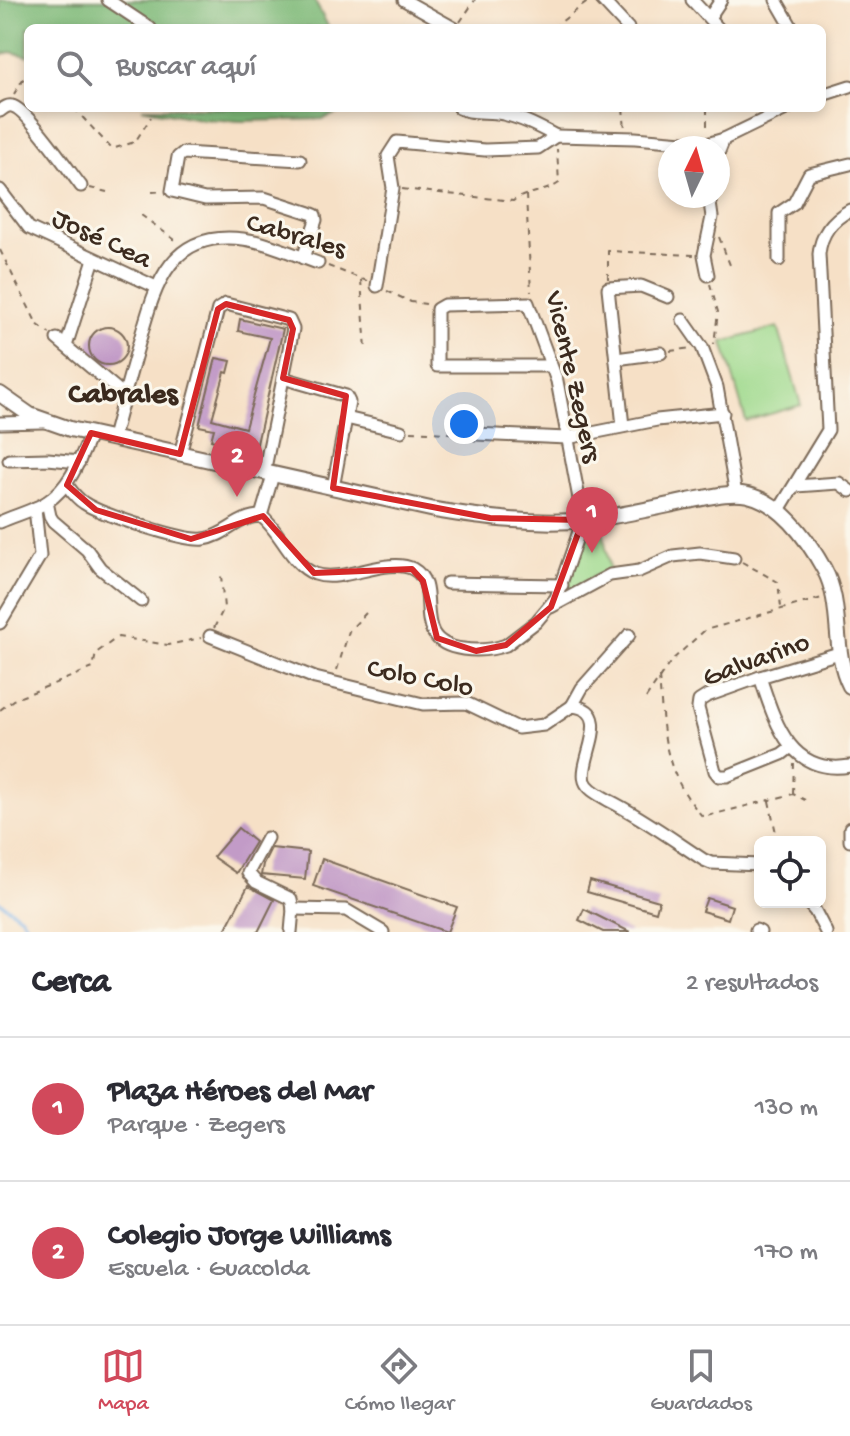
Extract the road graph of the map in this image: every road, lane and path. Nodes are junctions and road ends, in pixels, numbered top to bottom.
1 (108, 0) edge
2 (404, 0) edge
3 (475, 0) edge
4 (590, 0) edge
5 (602, 0) edge
6 (692, 0) edge
7 (721, 0) edge
8 (776, 0) edge
9 (709, 18) junction
10 (565, 19) junction
11 (144, 24) edge
12 (448, 24) edge
13 (458, 24) edge
14 (558, 24) edge
15 (567, 24) edge
16 (624, 24) edge
17 (714, 24) edge
18 (790, 24) edge
19 (24, 77) edge
20 (850, 86) edge
21 (826, 94) edge
22 (4, 108) edge
23 (78, 112) edge
24 (506, 112) edge
25 (623, 112) edge
26 (707, 112) edge
27 (780, 112) edge
28 (151, 117) dead end
29 (556, 136) junction
30 (707, 136) edge
31 (730, 136) edge
32 (625, 138) junction
33 (658, 140) edge
34 (300, 160) dead end
35 (850, 164) edge
36 (81, 186) joint
37 (393, 188) junction
38 (0, 190) edge
39 (107, 192) dead end
40 (526, 193) junction
41 (711, 208) edge
42 (850, 210) edge
43 (141, 215) dead end
44 (712, 217) junction
45 (0, 250) edge
46 (186, 250) junction
47 (704, 255) junction
48 (303, 258) junction
49 (94, 259) junction
50 (779, 260) dead end
51 (318, 263) joint
52 (730, 265) dead end
53 (708, 275) joint
54 (361, 278) junction
55 (377, 286) junction
56 (156, 287) junction
57 (608, 288) junction
58 (668, 297) dead end
59 (528, 303) junction
60 (439, 306) junction
61 (683, 320) dead end
62 (62, 342) junction
63 (702, 347) junction
64 (366, 350) dead end
65 (661, 353) joint
66 (616, 359) junction
67 (551, 366) junction
68 (283, 378) junction
69 (0, 394) edge
70 (124, 395) junction
71 (723, 413) junction
72 (346, 418) junction
73 (45, 422) junction
74 (0, 423) edge
75 (623, 426) junction
76 (401, 431) joint
77 (91, 433) junction
78 (475, 434) joint
79 (113, 438) junction
80 (567, 438) junction
81 (180, 454) junction
82 (9, 460) dead end
83 (79, 462) junction
84 (268, 474) junction
85 (67, 485) junction
86 (796, 486) junction
87 (333, 488) junction
88 (850, 491) edge
89 (736, 494) junction
90 (47, 502) junction
91 (35, 508) junction
92 (779, 510) junction
93 (261, 516) junction
94 (583, 520) junction
95 (0, 522) edge
96 (734, 558) joint
97 (221, 576) dead end
98 (447, 583) dead end
99 (562, 585) junction
100 (835, 595) junction
101 (141, 601) dead end
102 (551, 607) junction
103 (781, 608) junction
104 (366, 613) dead end
105 (0, 623) edge
106 (629, 635) dead end
107 (210, 636) junction
108 (844, 656) edge
109 (760, 677) junction
110 (847, 681) edge
111 (333, 683) junction
112 (646, 698) dead end
113 (572, 706) junction
114 (0, 710) edge
115 (793, 748) junction
116 (850, 766) edge
117 (793, 794) dead end
118 (769, 799) dead end
119 (850, 828) edge
120 (775, 836) edge
121 (267, 838) dead end
122 (850, 841) edge
123 (754, 865) edge
124 (812, 908) edge
125 (293, 909) junction
126 (291, 932) edge
127 (383, 932) edge
128 (826, 932) edge

1 - 11 street
2 - 12 street
3 - 13 path
4 - 10 path
5 - 16 street
6 - 9 street
7 - 9 street
8 - 18 street
9 - 17 street
10 - 14 path
10 - 15 path
19 - 22 path
20 - 21 street
22 - 36 street
23 - 28 path
24 - 29 street
25 - 32 path
26 - 30 path
27 - 31 street
29 - 32 street
29 - 37 street, Cabrales
29 - 40 path
32 - 33 street
34 - 48 street
35 - 50 street
36 - 39 path
37 - 40 path
37 - 55 street, Cabrales
38 - 49 street, José Cea
40 - 59 path, Vicente Zegers
41 - 44 street
42 - 86 street
43 - 46 path
44 - 47 street
44 - 52 path
45 - 62 path
46 - 48 street, Cabrales
46 - 56 street
47 - 53 street
47 - 57 path
48 - 51 street, Cabrales
49 - 56 street, José Cea
49 - 62 street
51 - 54 path, Cabrales
53 - 63 path
54 - 55 path, Cabrales
54 - 64 path, Cabrales
55 - 60 path
56 - 70 street
57 - 58 street
57 - 66 street
59 - 60 street
59 - 67 street, Vicente Zegers
60 - 67 street
61 - 63 street
62 - 70 street
63 - 65 path
63 - 71 street
65 - 66 street
66 - 75 street
67 - 80 street, Vicente Zegers
68 - 72 street
68 - 81 street
68 - 84 street
69 - 73 main road
70 - 79 street
71 - 75 street
71 - 89 street
72 - 76 street
72 - 87 street
73 - 74 street
73 - 77 main road
75 - 80 street
76 - 78 path
77 - 79 main road
77 - 83 street
78 - 80 street
79 - 81 main road
80 - 94 street, Vicente Zegers
81 - 84 main road
82 - 83 street
83 - 85 street
84 - 87 main road
84 - 93 street
85 - 90 street
85 - 93 street
86 - 88 street
86 - 92 street
87 - 94 main road
89 - 92 main road
89 - 94 main road
90 - 91 street
90 - 101 street
91 - 95 street
91 - 105 street
92 - 100 main road
93 - 102 street
94 - 99 street
96 - 102 street
96 - 103 path
97 - 107 path
98 - 99 street
99 - 102 street
100 - 103 path
100 - 108 main road
103 - 112 path
104 - 111 path
106 - 113 street
107 - 111 street, Colo Colo
107 - 114 path
108 - 109 street, Galvarino
108 - 110 main road
109 - 115 street
109 - 115 street, Galvarino
111 - 113 street, Colo Colo
113 - 123 street
115 - 116 street
115 - 117 path
118 - 120 path
119 - 122 street
121 - 125 street
124 - 128 street
125 - 126 street
125 - 127 street

